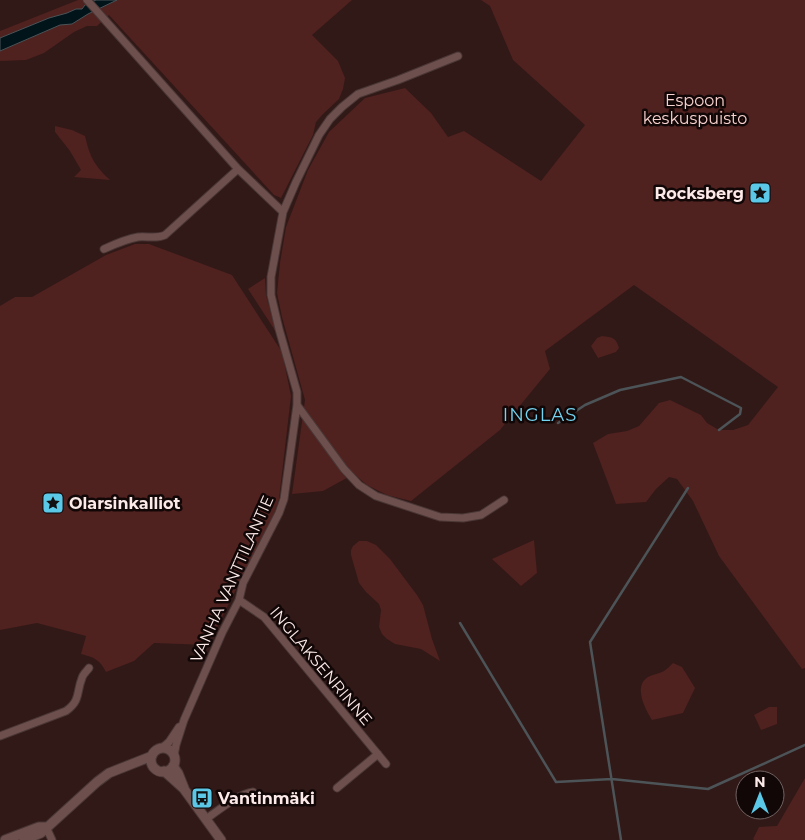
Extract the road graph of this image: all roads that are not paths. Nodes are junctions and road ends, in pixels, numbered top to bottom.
1 (86, 0) edge
2 (458, 56) dead end
3 (238, 169) junction
4 (283, 212) junction
5 (104, 249) dead end
6 (297, 405) junction
7 (504, 500) dead end
8 (239, 600) junction
9 (89, 668) dead end
10 (184, 720) junction
11 (0, 736) edge
12 (162, 748) junction
13 (378, 754) junction
14 (152, 756) junction
15 (174, 761) junction
16 (386, 764) dead end
17 (153, 766) junction
18 (122, 767) junction
19 (164, 771) junction
20 (337, 788) dead end
21 (184, 789) junction
22 (253, 792) dead end
23 (206, 819) junction
24 (46, 827) junction
25 (5, 840) edge
26 (24, 840) edge
27 (52, 840) edge
28 (221, 840) edge

1 - 3 street
2 - 4 street, VANHA VANTTILANTIE
3 - 4 street
3 - 5 street
4 - 6 street, VANHA VANTTILANTIE
6 - 7 street
6 - 8 street, VANHA VANTTILANTIE
8 - 10 street, VANHA VANTTILANTIE
8 - 13 street, INGLAKSENRINNE
9 - 11 street
10 - 12 street, VANHA VANTTILANTIE
10 - 15 street, VANHA VANTTILANTIE
12 - 14 street
12 - 15 street
13 - 16 street, INGLAKSENRINNE
13 - 20 street
14 - 17 street
14 - 18 street
15 - 19 street
15 - 21 street
17 - 18 street
17 - 19 street
18 - 24 street
19 - 21 street
21 - 23 street
22 - 23 street
23 - 28 street
24 - 25 street
24 - 26 street
24 - 27 street

